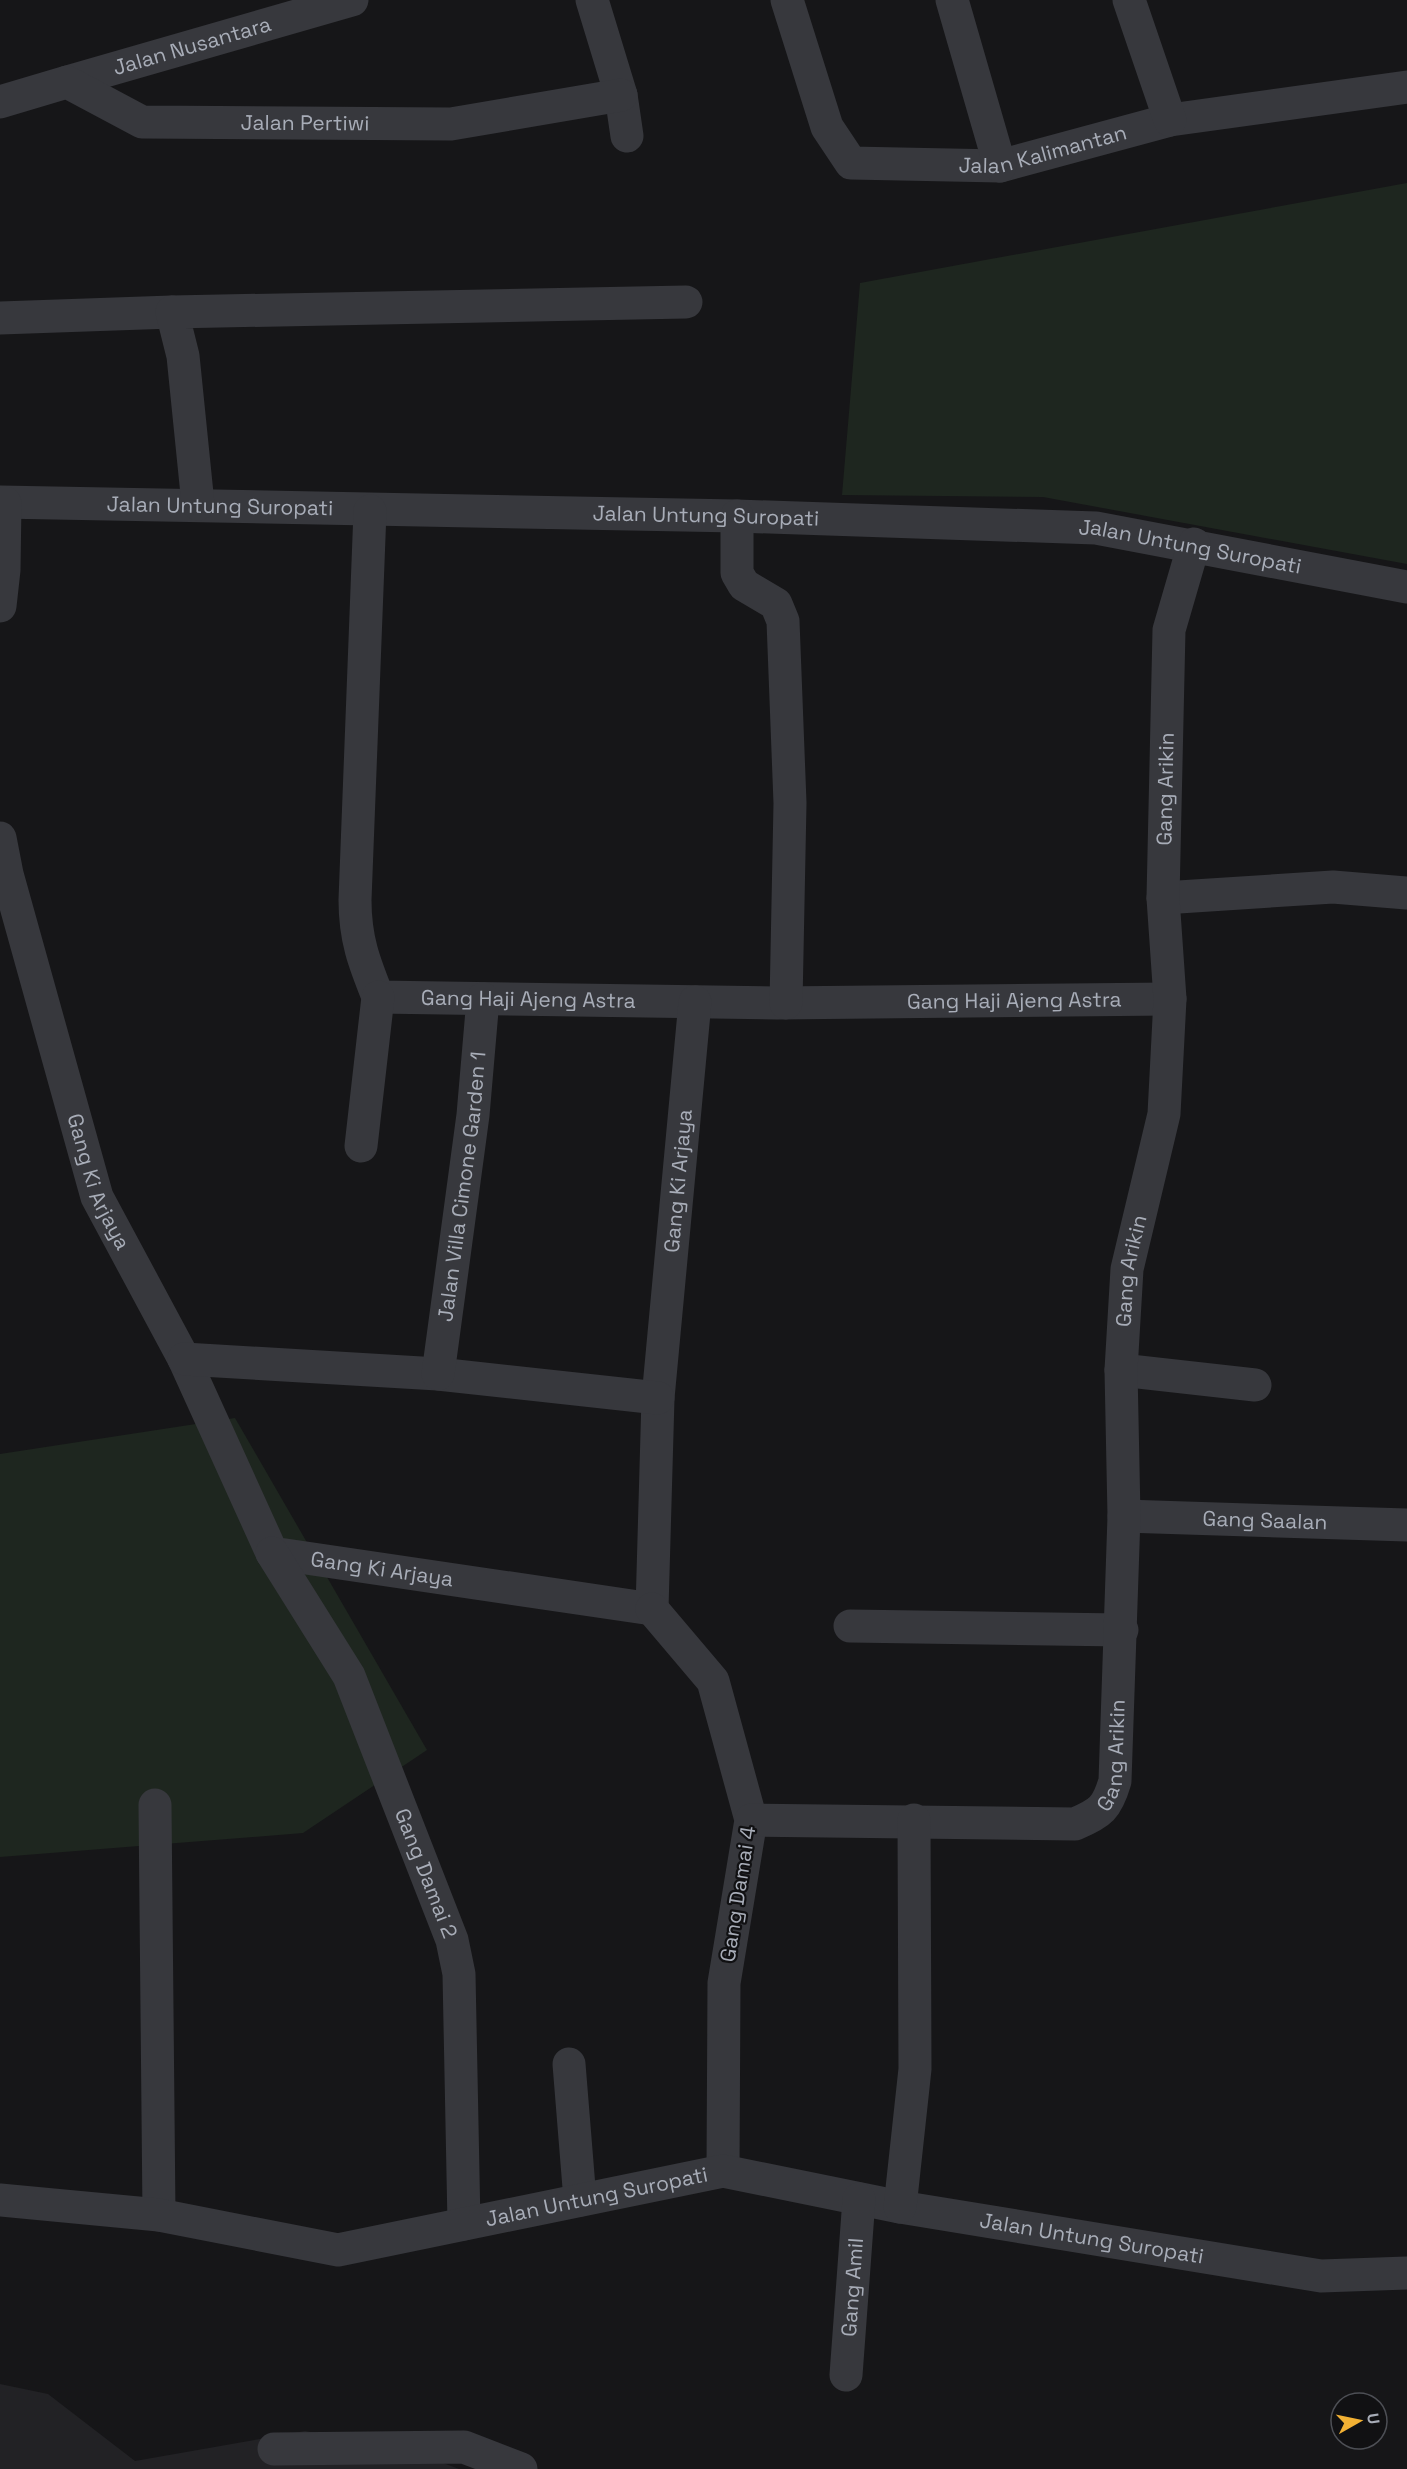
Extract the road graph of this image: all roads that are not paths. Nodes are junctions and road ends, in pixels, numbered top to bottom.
1 (352, 0) edge
2 (592, 0) edge
3 (787, 0) edge
4 (952, 0) edge
5 (1129, 0) edge
6 (67, 82) junction
7 (1407, 87) edge
8 (621, 95) junction
9 (0, 102) edge
10 (1170, 120) junction
11 (627, 136) dead end
12 (1000, 166) junction
13 (686, 302) dead end
14 (172, 312) junction
15 (0, 318) edge
16 (2, 503) edge
17 (198, 504) junction
18 (370, 511) junction
19 (737, 516) junction
20 (1194, 544) junction
21 (1407, 587) edge
22 (0, 606) edge
23 (0, 838) edge
24 (1407, 893) edge
25 (1163, 898) junction
26 (378, 997) junction
27 (483, 999) junction
28 (1170, 999) junction
29 (694, 1002) junction
30 (786, 1003) junction
31 (361, 1146) dead end
32 (184, 1359) junction
33 (1121, 1370) junction
34 (438, 1374) junction
35 (1255, 1384) dead end
36 (658, 1398) junction
37 (1124, 1516) junction
38 (1407, 1525) edge
39 (272, 1553) junction
40 (652, 1608) junction
41 (850, 1626) dead end
42 (1122, 1630) junction
43 (155, 1805) dead end
44 (751, 1820) junction
45 (914, 1820) junction
46 (568, 2064) dead end
47 (723, 2171) junction
48 (859, 2199) junction
49 (0, 2200) edge
50 (580, 2200) junction
51 (900, 2207) junction
52 (159, 2215) junction
53 (464, 2224) junction
54 (1407, 2273) edge
55 (846, 2375) dead end
56 (274, 2449) dead end
57 (521, 2469) edge

1 - 6 street, Jalan Nusantara
2 - 8 street
3 - 12 street, Jalan Kalimantan
4 - 12 street
5 - 10 street
6 - 8 street, Jalan Pertiwi
6 - 9 street
7 - 10 street, Jalan Kalimantan
8 - 11 street
10 - 12 street, Jalan Kalimantan
13 - 14 street
14 - 15 street
14 - 17 street
16 - 17 street, Jalan Untung Suropati
16 - 22 street
17 - 18 street, Jalan Untung Suropati
18 - 19 street, Jalan Untung Suropati
18 - 26 street
19 - 20 street, Jalan Untung Suropati
19 - 30 street
20 - 21 street, Jalan Untung Suropati
20 - 25 street, Gang Arikin
23 - 32 street, Gang Ki Arjaya
24 - 25 street
25 - 28 street, Gang Arikin
26 - 27 street, Gang Haji Ajeng Astra
26 - 31 street
27 - 29 street, Gang Haji Ajeng Astra
27 - 34 street, Jalan Villa Cimone Garden 1
28 - 30 street, Gang Haji Ajeng Astra
28 - 33 street, Gang Arikin
29 - 30 street, Gang Haji Ajeng Astra
29 - 36 street, Gang Ki Arjaya
32 - 34 street
32 - 39 street, Gang Ki Arjaya
33 - 35 street
33 - 37 street, Gang Arikin
34 - 36 street
36 - 40 street, Gang Ki Arjaya
37 - 38 street, Gang Saalan
37 - 42 street, Gang Arikin
39 - 40 street, Gang Ki Arjaya
39 - 53 street, Gang Damai 2
40 - 44 street, Gang Damai 4
41 - 42 street
42 - 45 street, Gang Arikin
43 - 52 street
44 - 45 street, Gang Arikin
44 - 47 street, Gang Damai 4
45 - 51 street
46 - 50 street
47 - 48 street, Jalan Untung Suropati
47 - 50 street, Jalan Untung Suropati
48 - 51 street, Jalan Untung Suropati
48 - 55 street, Gang Amil
49 - 52 street, Jalan Untung Suropati
50 - 53 street, Jalan Untung Suropati
51 - 54 street, Jalan Untung Suropati
52 - 53 street, Jalan Untung Suropati
56 - 57 street

